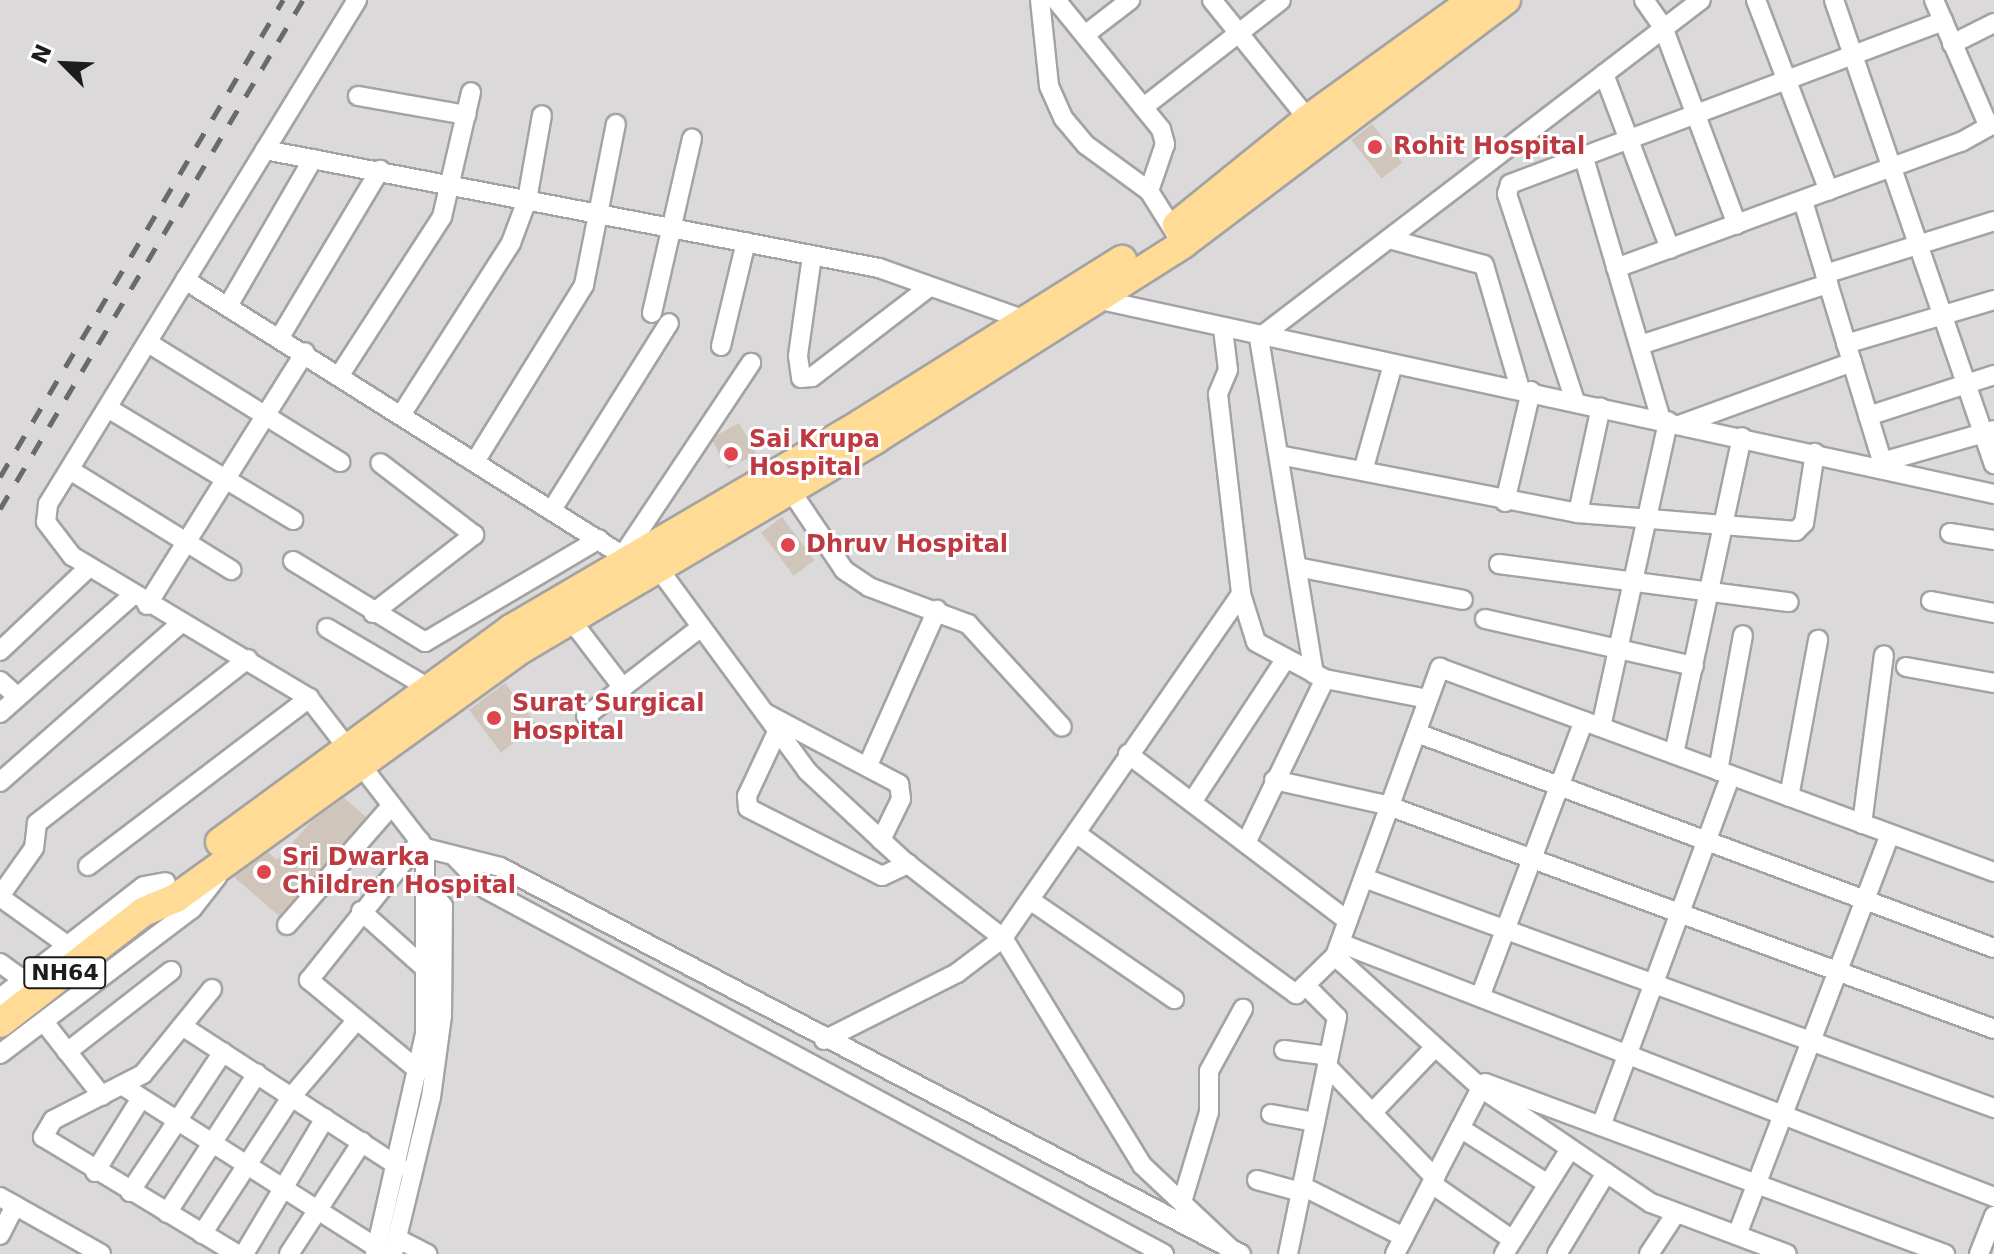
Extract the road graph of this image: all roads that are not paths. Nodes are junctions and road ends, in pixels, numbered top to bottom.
1 (357, 0) edge
2 (1040, 0) edge
3 (1056, 0) edge
4 (1130, 0) edge
5 (1212, 0) edge
6 (1281, 0) edge
7 (1473, 0) edge
8 (1506, 0) edge
9 (1644, 0) edge
10 (1701, 0) edge
11 (1756, 0) edge
12 (1834, 0) edge
13 (1934, 0) edge
14 (1943, 21) junction
15 (1994, 23) edge
16 (1663, 27) junction
17 (1086, 34) junction
18 (1239, 35) junction
19 (1952, 44) junction
20 (1854, 55) junction
21 (1604, 74) junction
22 (1787, 81) junction
23 (471, 92) dead end
24 (358, 96) dead end
25 (1145, 106) junction
26 (466, 115) junction
27 (542, 115) dead end
28 (1696, 115) junction
29 (1308, 119) junction
30 (616, 124) dead end
31 (1992, 125) edge
32 (692, 139) dead end
33 (1629, 141) junction
34 (265, 150) junction
35 (1584, 158) junction
36 (313, 159) junction
37 (1892, 168) junction
38 (380, 170) junction
39 (452, 185) junction
40 (1149, 191) junction
41 (1829, 191) junction
42 (527, 200) junction
43 (1803, 201) junction
44 (599, 212) junction
45 (1994, 221) edge
46 (1737, 225) junction
47 (673, 227) junction
48 (1177, 236) junction
49 (1389, 239) junction
50 (746, 242) junction
51 (1918, 244) junction
52 (1670, 249) junction
53 (812, 256) junction
54 (1616, 268) junction
55 (1826, 279) junction
56 (185, 280) junction
57 (928, 288) junction
58 (1096, 299) junction
59 (1994, 300) edge
60 (228, 306) junction
61 (652, 313) dead end
62 (1942, 315) junction
63 (1025, 320) junction
64 (669, 323) dead end
65 (1223, 329) junction
66 (280, 337) junction
67 (1259, 338) junction
68 (150, 344) junction
69 (1640, 345) junction
70 (721, 346) dead end
71 (305, 352) junction
72 (1849, 353) junction
73 (751, 363) dead end
74 (1393, 364) junction
75 (341, 373) junction
76 (1994, 375) edge
77 (1965, 383) junction
78 (1526, 390) junction
79 (1575, 401) junction
80 (1601, 407) junction
81 (111, 410) junction
82 (403, 412) junction
83 (265, 416) junction
84 (1868, 416) junction
85 (1670, 422) junction
86 (1988, 432) edge
87 (1742, 437) junction
88 (1815, 453) junction
89 (1279, 455) junction
90 (476, 460) junction
91 (340, 462) dead end
92 (380, 463) dead end
93 (1994, 464) edge
94 (1883, 465) junction
95 (70, 470) junction
96 (1363, 471) junction
97 (225, 479) junction
98 (791, 491) junction
99 (1994, 494) edge
100 (1505, 502) junction
101 (553, 508) junction
102 (1578, 513) junction
103 (293, 520) dead end
104 (1646, 522) junction
105 (1725, 528) junction
106 (1950, 533) dead end
107 (599, 539) junction
108 (1994, 540) edge
109 (186, 543) junction
110 (638, 558) junction
111 (293, 561) dead end
112 (1499, 564) dead end
113 (89, 567) junction
114 (1297, 567) junction
115 (231, 570) dead end
116 (1633, 582) junction
117 (1711, 592) junction
118 (1241, 594) junction
119 (140, 600) junction
120 (1463, 600) dead end
121 (1931, 601) dead end
122 (1789, 602) dead end
123 (937, 610) junction
124 (373, 613) junction
125 (1994, 613) edge
126 (1485, 619) dead end
127 (571, 620) junction
128 (181, 623) junction
129 (701, 627) junction
130 (327, 628) dead end
131 (1743, 635) dead end
132 (1818, 640) dead end
133 (1619, 649) junction
134 (0, 651) edge
135 (1884, 655) dead end
136 (248, 659) junction
137 (1285, 660) junction
138 (1694, 666) junction
139 (1906, 667) dead end
140 (1320, 676) junction
141 (0, 681) edge
142 (1994, 683) edge
143 (429, 688) junction
144 (623, 688) junction
145 (18, 697) junction
146 (309, 698) junction
147 (1428, 699) junction
148 (763, 712) junction
149 (0, 713) edge
150 (586, 716) dead end
151 (1593, 724) junction
152 (1062, 727) dead end
153 (777, 732) junction
154 (1417, 733) junction
155 (1128, 754) junction
156 (1674, 754) junction
157 (357, 755) junction
158 (868, 765) junction
159 (1724, 773) junction
160 (1274, 780) junction
161 (0, 782) edge
162 (1560, 786) junction
163 (1789, 797) junction
164 (1192, 802) junction
165 (392, 805) junction
166 (1386, 805) junction
167 (1862, 824) junction
168 (1076, 833) junction
169 (1890, 834) junction
170 (881, 840) junction
171 (1706, 841) junction
172 (1246, 843) junction
173 (422, 844) junction
174 (237, 852) junction
175 (456, 858) junction
176 (1532, 859) junction
177 (908, 864) junction
178 (88, 866) dead end
179 (1994, 872) edge
180 (1364, 878) junction
181 (166, 882) junction
182 (427, 886) junction
183 (0, 896) edge
184 (1030, 900) junction
185 (1864, 900) junction
186 (361, 911) junction
187 (1679, 913) junction
188 (136, 917) junction
189 (1348, 921) junction
190 (287, 925) dead end
191 (1505, 930) junction
192 (1003, 938) junction
193 (67, 945) junction
194 (1994, 948) edge
195 (1337, 950) junction
196 (0, 963) edge
197 (171, 971) dead end
198 (428, 971) junction
199 (1838, 971) junction
200 (23, 980) junction
201 (1653, 984) junction
202 (1305, 985) junction
203 (212, 989) dead end
204 (1480, 997) junction
205 (0, 998) edge
206 (1174, 999) dead end
207 (1243, 1009) dead end
208 (356, 1021) junction
209 (44, 1022) junction
210 (0, 1023) edge
211 (182, 1026) junction
212 (1994, 1029) edge
213 (824, 1040) junction
214 (1811, 1041) junction
215 (1435, 1047) junction
216 (1284, 1050) dead end
217 (67, 1052) junction
218 (223, 1052) junction
219 (0, 1054) edge
220 (1627, 1055) junction
221 (1328, 1061) junction
222 (419, 1071) junction
223 (257, 1074) junction
224 (1474, 1082) junction
225 (123, 1086) junction
226 (102, 1096) junction
227 (292, 1096) junction
228 (141, 1098) junction
229 (1994, 1108) edge
230 (1372, 1113) junction
231 (1271, 1114) dead end
232 (1783, 1115) junction
233 (325, 1118) junction
234 (176, 1120) junction
235 (1315, 1122) junction
236 (1601, 1126) junction
237 (1460, 1128) junction
238 (362, 1142) junction
239 (212, 1143) junction
240 (1570, 1149) junction
241 (247, 1164) junction
242 (399, 1167) junction
243 (95, 1172) junction
244 (1606, 1173) junction
245 (1257, 1180) dead end
246 (1434, 1181) junction
247 (1548, 1184) junction
248 (1756, 1184) junction
249 (283, 1188) junction
250 (1301, 1189) junction
251 (130, 1192) junction
252 (1994, 1197) edge
253 (8, 1202) edge
254 (1182, 1202) junction
255 (319, 1210) junction
256 (167, 1213) junction
257 (1676, 1213) junction
258 (1994, 1216) edge
259 (202, 1234) junction
260 (0, 1235) edge
261 (1741, 1243) edge
262 (1509, 1247) edge
263 (1401, 1248) edge
264 (386, 1249) edge
265 (1235, 1250) edge
266 (96, 1253) edge
267 (237, 1254) edge
268 (244, 1254) edge
269 (289, 1254) edge
270 (427, 1254) edge
271 (1164, 1254) edge
272 (1288, 1254) edge
273 (1557, 1254) edge
274 (1649, 1254) edge
275 (1787, 1254) edge
276 (1945, 1254) edge
277 (1979, 1254) edge

1 - 34 street
2 - 40 street
3 - 17 street
4 - 17 street
5 - 18 street
6 - 18 street
7 - 29 main road, NH64
8 - 48 main road, NH64
9 - 16 street
10 - 16 street
11 - 22 street
12 - 20 street
13 - 14 street
14 - 19 street
14 - 20 street
15 - 19 street
16 - 21 street
16 - 28 street
17 - 25 street
18 - 25 street
18 - 29 street
19 - 31 street
20 - 22 street
20 - 37 street
21 - 33 street
21 - 49 street
22 - 28 street
22 - 41 street
23 - 26 street
24 - 26 street
25 - 40 street
26 - 39 street
27 - 42 street
28 - 33 street
28 - 46 street
29 - 48 main road, NH64
30 - 44 street
31 - 37 street
32 - 47 street
33 - 35 street
33 - 52 street
34 - 36 street
34 - 56 street
35 - 54 street
35 - 79 street
36 - 38 street
36 - 60 street
37 - 41 street
37 - 51 street
38 - 39 street
38 - 66 street
39 - 42 street
39 - 75 street
40 - 48 street
41 - 43 street
42 - 44 street
42 - 82 street
43 - 46 street
43 - 55 street
44 - 47 street
44 - 90 street
45 - 51 street
46 - 52 street
47 - 50 street
47 - 61 street
48 - 58 main road, NH64
48 - 63 main road, NH64
49 - 67 street
49 - 78 street
50 - 53 street
50 - 70 street
51 - 55 street
51 - 62 street
52 - 54 street
53 - 57 street
53 - 57 street
54 - 69 street
55 - 69 street
55 - 72 street
56 - 60 street
56 - 68 street
57 - 63 street
58 - 65 street
58 - 98 main road, NH64
59 - 62 street
60 - 66 street
62 - 72 street
62 - 77 street
63 - 110 main road, NH64
64 - 101 street
65 - 67 street
65 - 118 street
66 - 71 street
67 - 74 street
67 - 89 street
68 - 81 street
68 - 83 street
69 - 85 street
71 - 75 street
71 - 83 street
72 - 84 street
72 - 85 street
73 - 110 street
74 - 78 street
74 - 96 street
75 - 82 street
76 - 77 street
77 - 84 street
77 - 86 street
78 - 79 street
78 - 100 street
79 - 80 street
80 - 85 street
80 - 102 street
81 - 95 street
81 - 97 street
82 - 90 street
83 - 91 street
83 - 97 street
84 - 94 street
85 - 87 street
85 - 104 street
86 - 93 street
86 - 94 street
87 - 88 street
87 - 105 street
88 - 94 street
88 - 105 street
89 - 96 street
89 - 114 street
90 - 101 street
92 - 124 street
94 - 99 street
95 - 109 street
95 - 113 street
96 - 100 street
97 - 103 street
97 - 109 street
98 - 110 main road, NH64
98 - 123 street
100 - 102 street
101 - 107 street
102 - 104 street
104 - 105 street
104 - 116 street
105 - 117 street
106 - 108 street
107 - 110 street
107 - 124 street
109 - 115 street
109 - 119 street
110 - 127 main road, NH64
110 - 129 street
110 - 143 main road, NH64
111 - 124 street
112 - 116 street
113 - 119 street
113 - 134 street
114 - 120 street
114 - 140 street
116 - 117 street
116 - 133 street
117 - 122 street
117 - 138 street
118 - 137 street
118 - 155 street
119 - 128 street
119 - 145 street
121 - 125 street
123 - 152 street
123 - 158 street
126 - 133 street
127 - 144 street
127 - 157 main road, NH64
128 - 136 street
128 - 161 street
129 - 144 street
129 - 148 street
130 - 143 street
131 - 159 street
132 - 163 street
133 - 138 street
133 - 151 street
135 - 167 street
136 - 146 street
136 - 183 street
137 - 140 street
137 - 164 street
138 - 156 street
139 - 142 street
140 - 147 street
140 - 160 street
141 - 145 street
143 - 157 main road, NH64
144 - 150 street
145 - 149 street
146 - 157 street
146 - 178 street
147 - 151 street
147 - 154 street
148 - 153 street
148 - 158 street
151 - 156 street
151 - 162 street
153 - 170 street
153 - 177 street
154 - 162 street
154 - 166 street
155 - 164 street
155 - 168 street
156 - 159 street
157 - 165 street
157 - 174 main road, NH64
157 - 181 main road, NH64
158 - 170 street
159 - 163 street
159 - 171 street
160 - 166 street
160 - 172 street
162 - 171 street
162 - 176 street
163 - 167 street
164 - 172 street
165 - 173 street
165 - 190 street
166 - 176 street
166 - 180 street
167 - 169 street
168 - 184 street
168 - 202 street
169 - 179 street
169 - 185 street
170 - 177 street
171 - 185 street
171 - 187 street
172 - 189 street
173 - 175 street
173 - 182 street
173 - 186 street
174 - 188 main road, NH64
174 - 209 street
175 - 213 street
175 - 271 street
176 - 187 street
176 - 191 street
177 - 192 street
180 - 189 street
180 - 191 street
181 - 188 main road, NH64
181 - 193 street
182 - 198 street
182 - 264 street
183 - 193 street
184 - 192 street
184 - 206 street
185 - 194 street
185 - 199 street
186 - 198 street
186 - 208 street
187 - 199 street
187 - 201 street
188 - 210 main road, NH64
189 - 195 street
191 - 201 street
191 - 204 street
192 - 213 street
192 - 254 street
193 - 200 street
195 - 202 street
195 - 204 street
195 - 215 street
196 - 200 street
197 - 217 street
198 - 222 street
199 - 212 street
199 - 214 street
200 - 205 street
201 - 214 street
201 - 220 street
202 - 221 street
203 - 211 street
204 - 220 street
207 - 254 street
208 - 222 street
208 - 227 street
209 - 217 street
209 - 219 street
211 - 218 street
211 - 225 street
213 - 265 street
214 - 229 street
214 - 232 street
215 - 224 street
215 - 230 street
216 - 221 street
217 - 226 street
218 - 223 street
218 - 234 street
220 - 232 street
220 - 236 street
221 - 230 street
221 - 235 street
222 - 242 street
223 - 227 street
223 - 239 street
224 - 236 street
224 - 237 street
224 - 240 street
225 - 226 street
225 - 228 street
226 - 243 street
227 - 233 street
227 - 241 street
228 - 234 street
228 - 243 street
230 - 246 street
231 - 235 street
232 - 248 street
232 - 252 street
233 - 238 street
233 - 249 street
234 - 239 street
234 - 251 street
235 - 250 street
236 - 248 street
237 - 246 street
237 - 247 street
238 - 242 street
238 - 255 street
239 - 241 street
239 - 256 street
240 - 244 street
240 - 247 street
241 - 249 street
241 - 259 street
242 - 264 street
243 - 251 street
244 - 257 street
244 - 273 street
245 - 250 street
246 - 262 street
246 - 263 street
247 - 262 street
248 - 261 street
248 - 276 street
249 - 255 street
249 - 268 street
250 - 263 street
250 - 272 street
251 - 256 street
253 - 260 street
253 - 266 street
254 - 265 street
255 - 264 street
255 - 269 street
256 - 259 street
257 - 261 street
257 - 274 street
258 - 277 street
259 - 267 street
261 - 275 street
264 - 270 street

